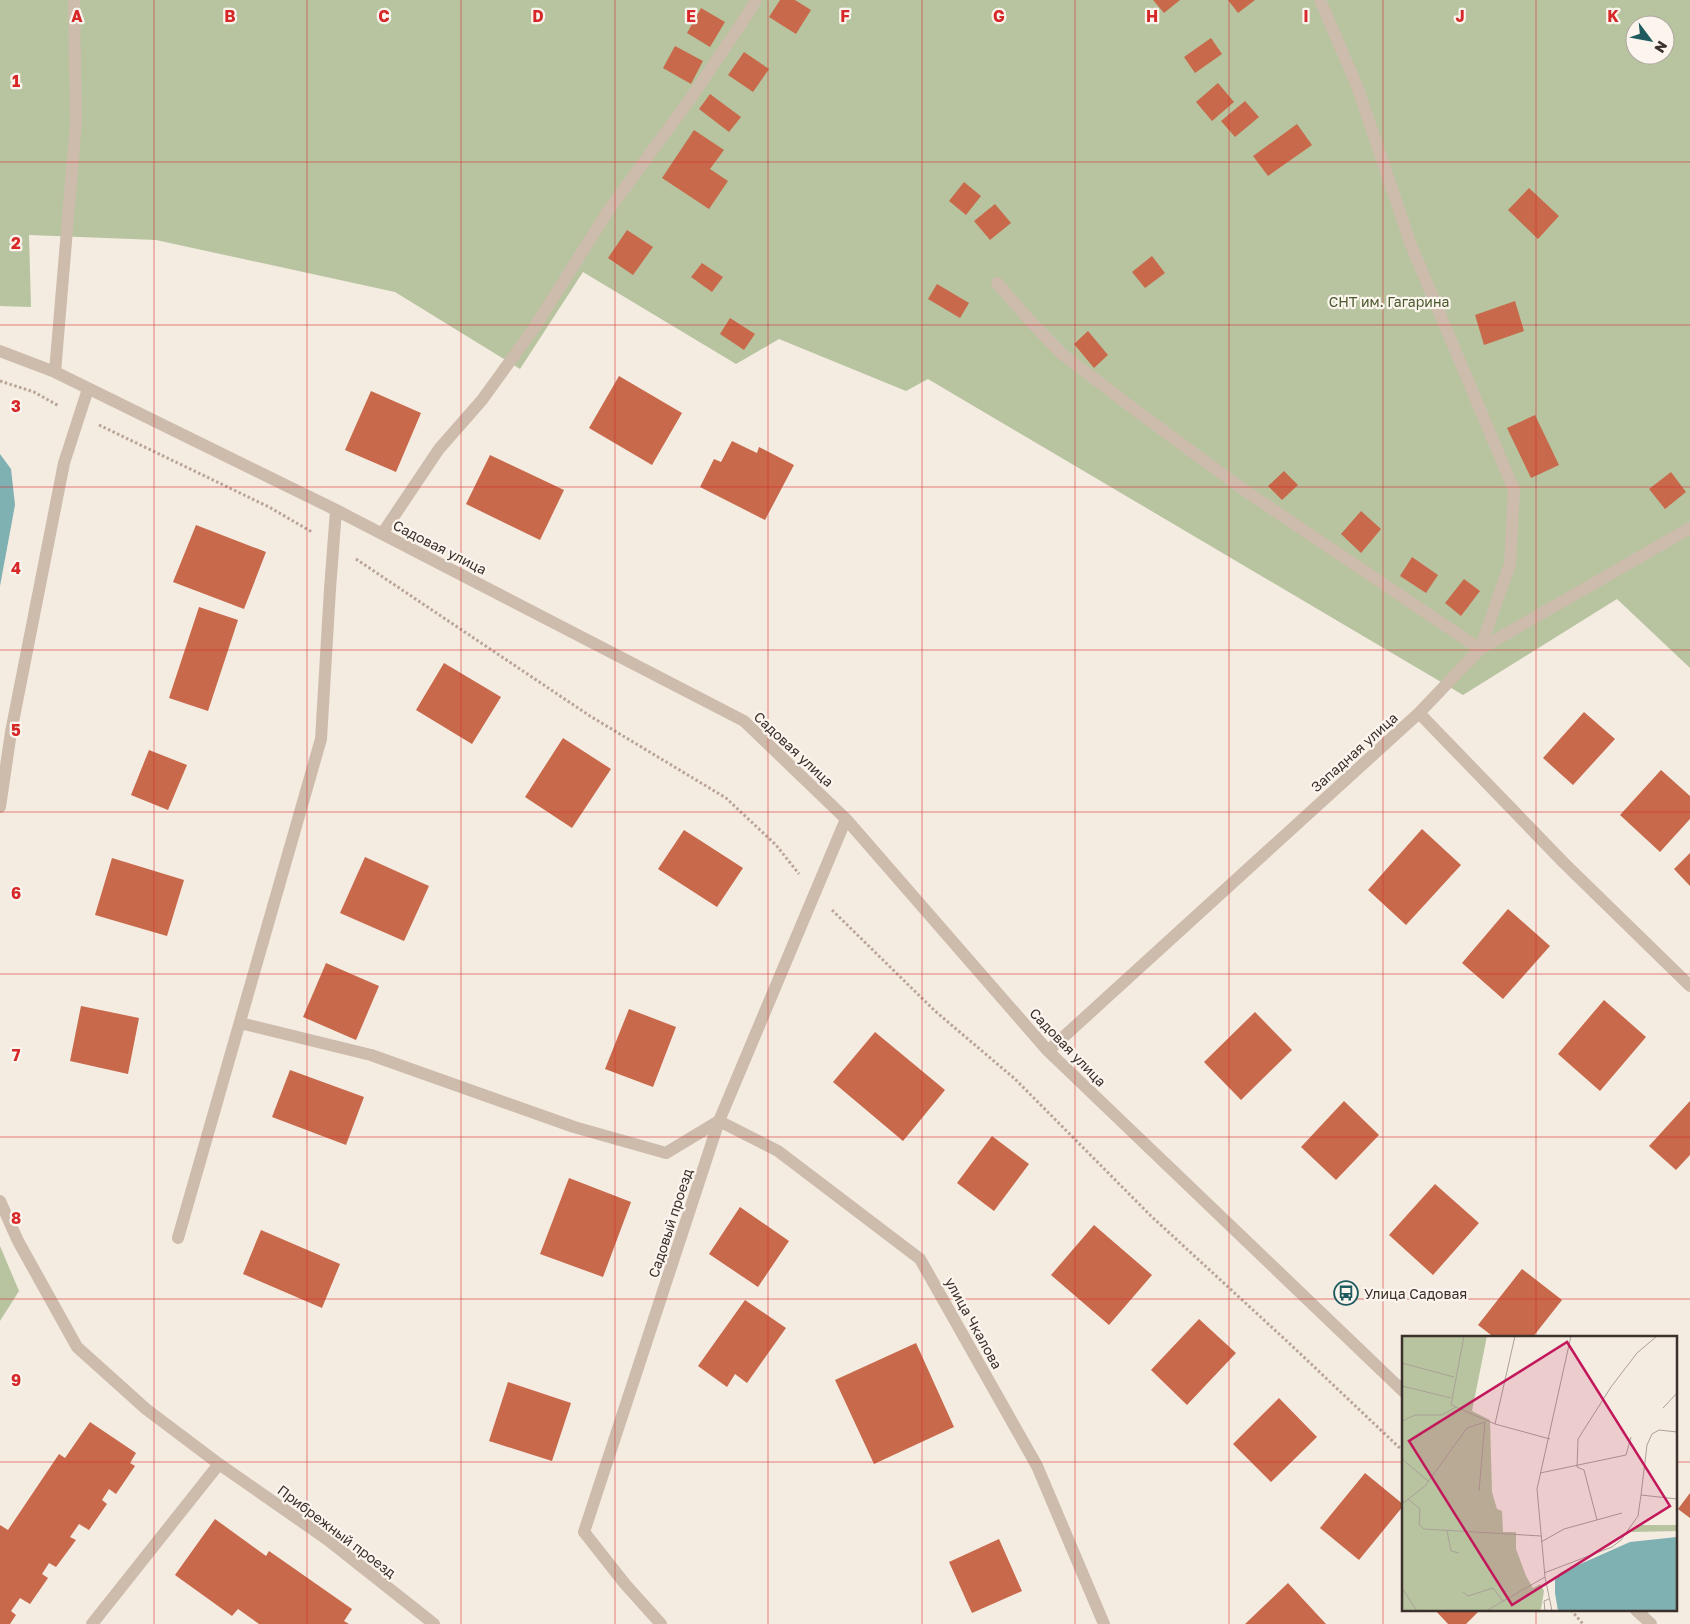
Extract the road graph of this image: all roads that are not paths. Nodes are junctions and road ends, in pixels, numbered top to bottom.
1 (74, 0) edge
2 (756, 0) edge
3 (1320, 0) edge
4 (997, 283) dead end
5 (0, 351) edge
6 (55, 372) junction
7 (88, 389) junction
8 (336, 510) junction
9 (1690, 528) edge
10 (382, 534) junction
11 (1480, 649) junction
12 (1419, 713) junction
13 (0, 807) edge
14 (846, 819) junction
15 (1690, 986) edge
16 (240, 1023) junction
17 (1048, 1051) junction
18 (719, 1122) junction
19 (0, 1201) edge
20 (178, 1238) dead end
21 (1402, 1390) edge
22 (219, 1464) junction
23 (1638, 1612) edge
24 (92, 1624) edge
25 (434, 1624) edge
26 (661, 1624) edge
27 (1104, 1624) edge
28 (1651, 1624) edge

1 - 6 street
2 - 10 street
3 - 11 street
4 - 11 street
5 - 6 street, Садовая улица
6 - 7 street, Садовая улица
7 - 8 street, Садовая улица
7 - 13 street
8 - 10 street, Садовая улица
8 - 16 street
9 - 11 street
10 - 14 street, Садовая улица
11 - 12 street
12 - 15 street, Западная улица
12 - 17 street, Западная улица
14 - 17 street, Садовая улица
14 - 18 street, Садовый проезд
16 - 18 street
16 - 20 street
17 - 21 street, Садовая улица
18 - 26 street, Садовый проезд
18 - 27 street, улица Чкалова
19 - 22 street, Прибрежный проезд
22 - 24 street
22 - 25 street, Прибрежный проезд
23 - 28 street

